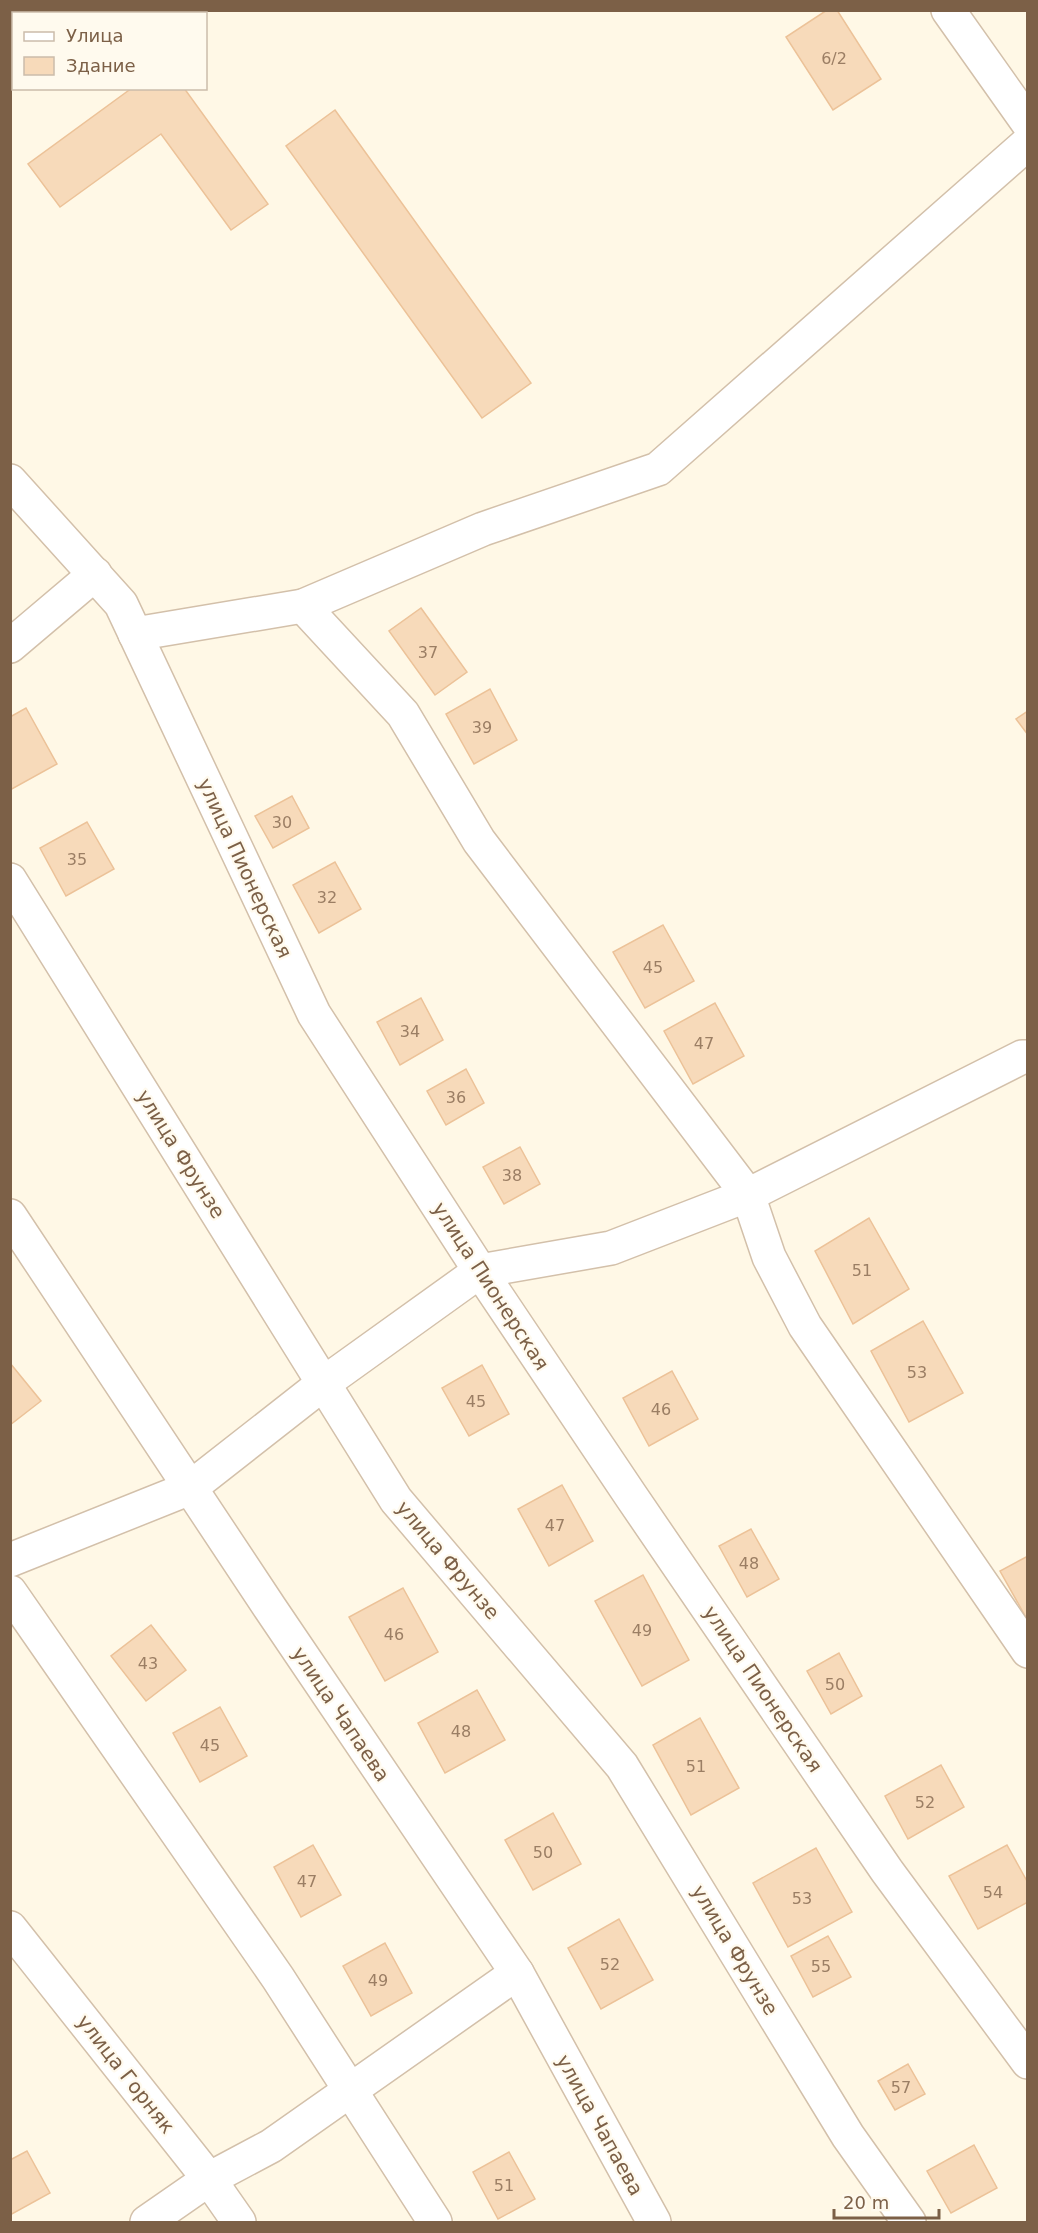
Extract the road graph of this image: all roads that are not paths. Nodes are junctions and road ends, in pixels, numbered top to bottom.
1 (962, 16) edge
2 (1028, 123) edge
3 (1028, 143) edge
4 (10, 480) edge
5 (94, 574) junction
6 (303, 606) junction
7 (135, 634) junction
8 (10, 646) edge
9 (10, 880) edge
10 (1028, 1058) edge
11 (748, 1195) junction
12 (10, 1216) edge
13 (480, 1271) junction
14 (324, 1383) junction
15 (190, 1488) junction
16 (10, 1560) edge
17 (10, 1592) edge
18 (1028, 1651) edge
19 (10, 1928) edge
20 (517, 1973) junction
21 (1028, 2062) edge
22 (350, 2091) junction
23 (209, 2179) junction
24 (147, 2223) edge
25 (239, 2223) edge
26 (435, 2223) edge
27 (654, 2223) edge
28 (909, 2223) edge

1 - 2 street
3 - 6 street
4 - 5 street, улица Пионерская
5 - 7 street, улица Пионерская
5 - 8 street
6 - 7 street
6 - 11 street
7 - 13 street, улица Пионерская
9 - 14 street, улица Фрунзе
10 - 11 street
11 - 13 street
11 - 18 street
12 - 15 street, улица Чапаева
13 - 14 street
13 - 21 street, улица Пионерская
14 - 15 street
14 - 28 street, улица Фрунзе
15 - 16 street
15 - 20 street, улица Чапаева
17 - 22 street
19 - 23 street, улица Горняк
20 - 22 street
20 - 27 street, улица Чапаева
22 - 23 street
22 - 26 street
23 - 24 street
23 - 25 street, улица Горняк

